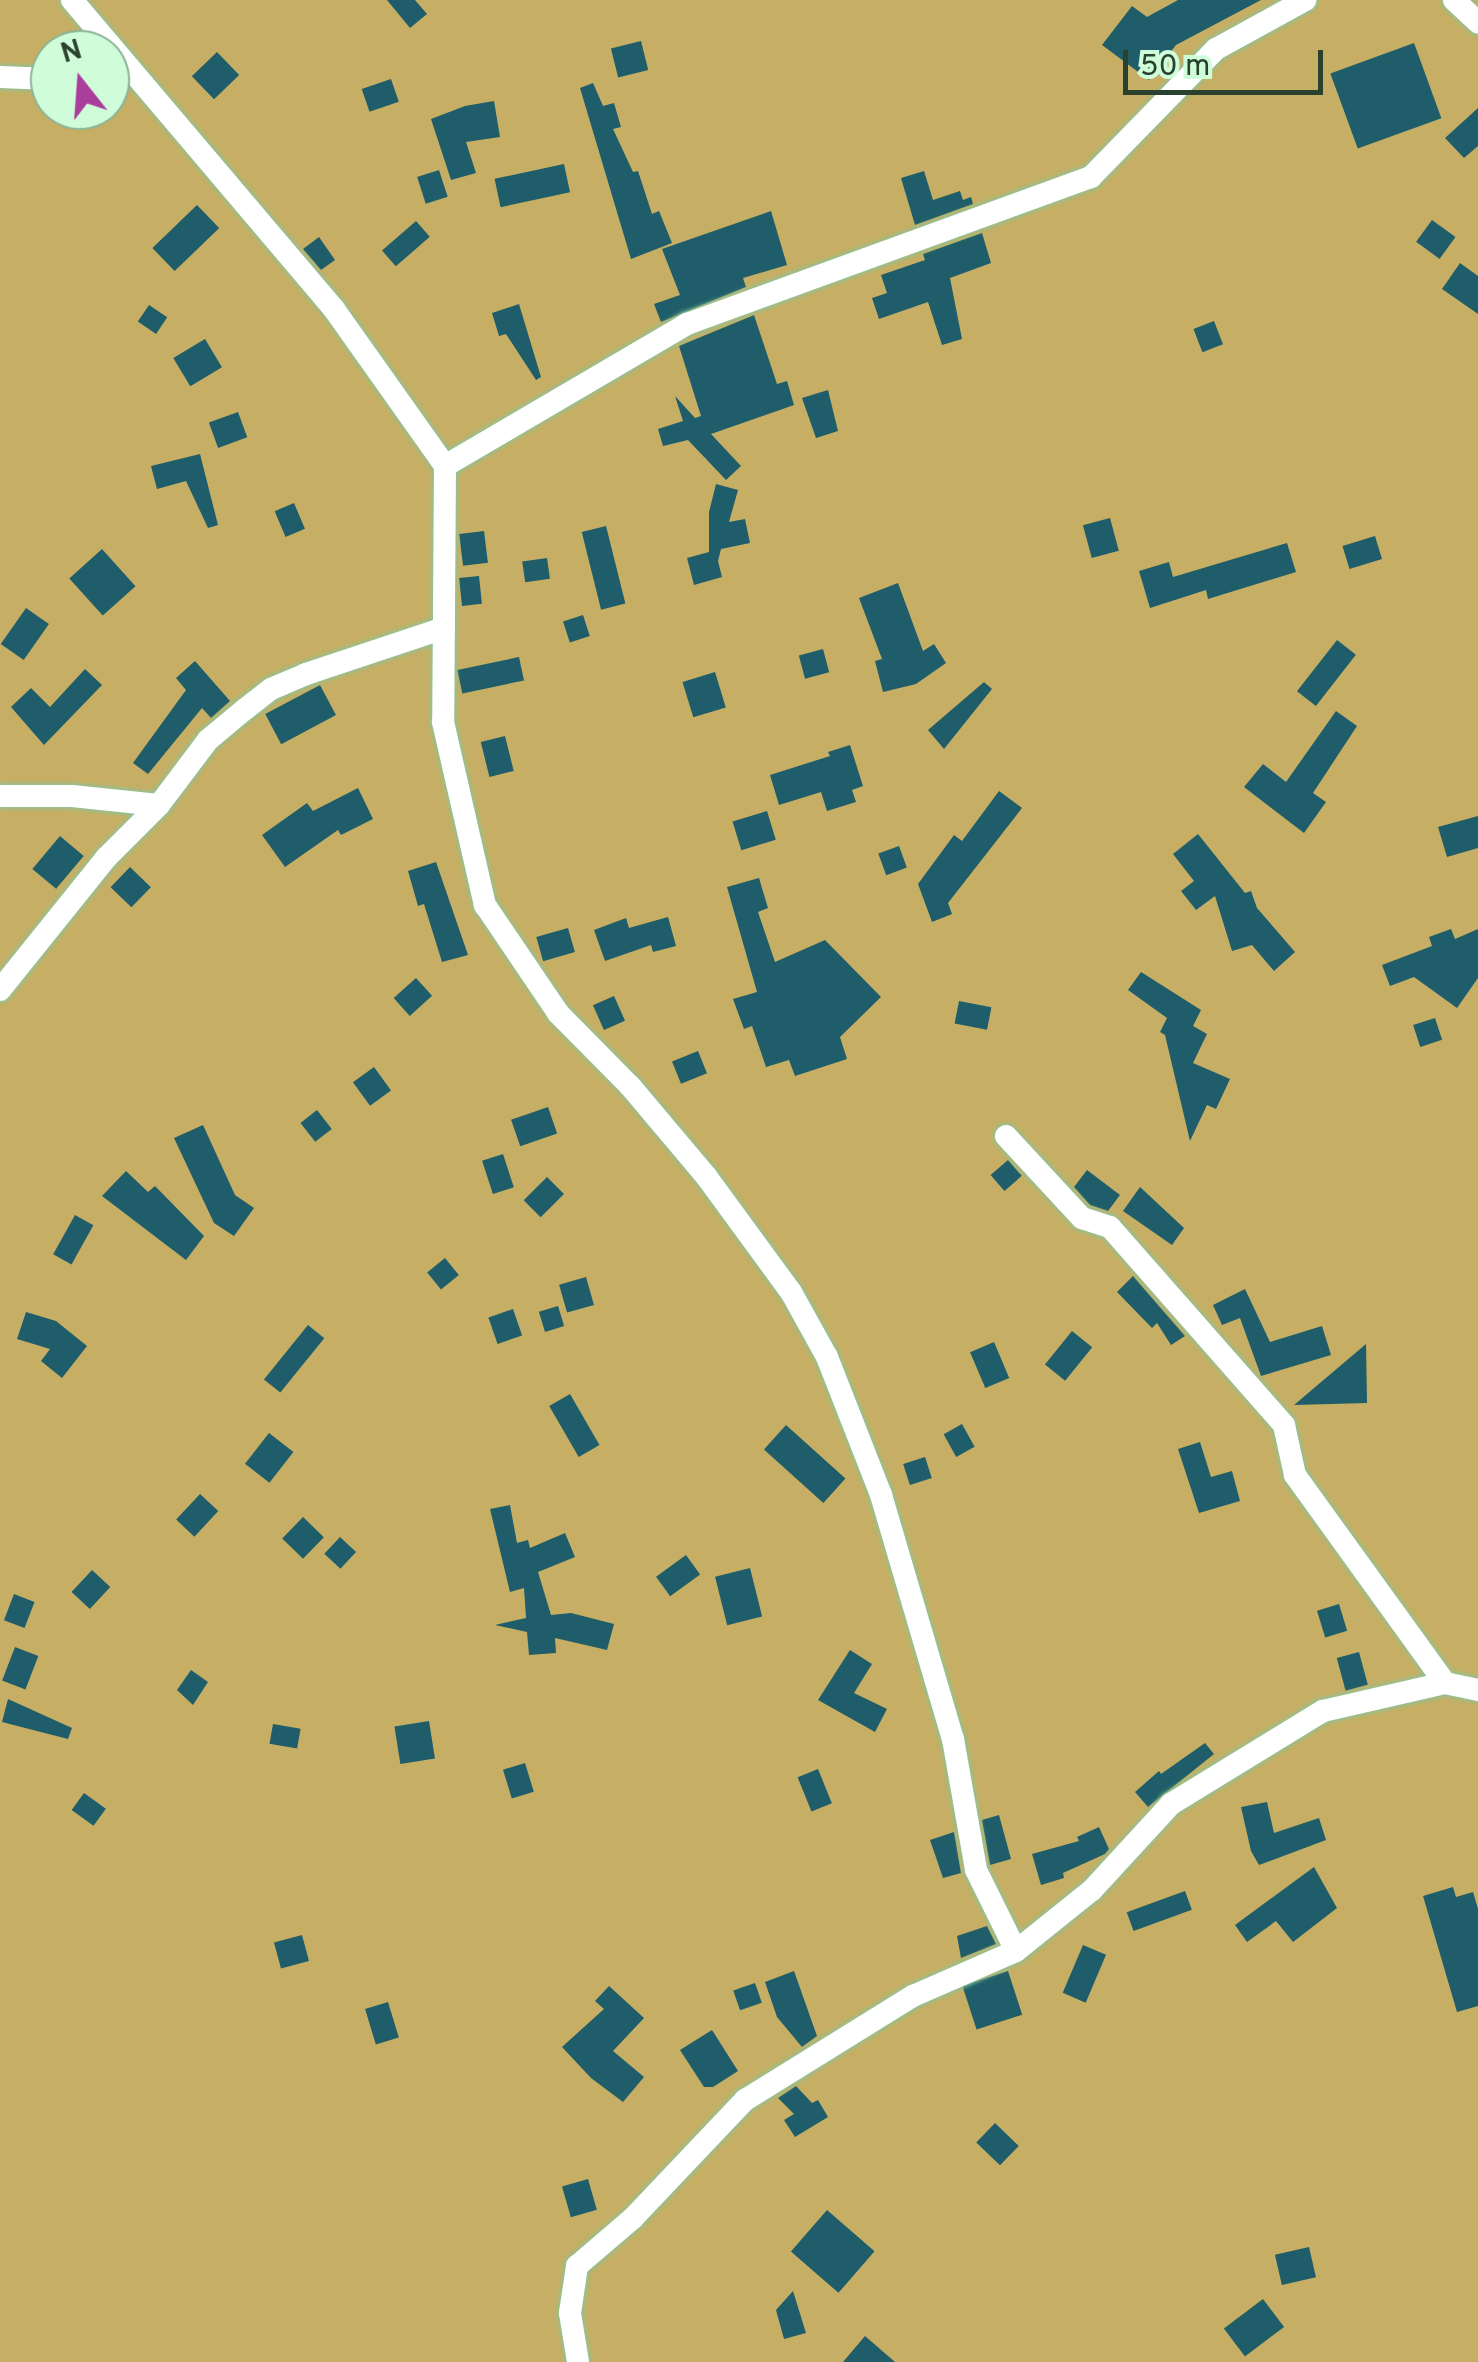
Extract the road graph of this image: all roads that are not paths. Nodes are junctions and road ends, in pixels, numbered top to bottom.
1 (72, 0) edge
2 (1305, 0) edge
3 (1454, 0) edge
4 (1478, 22) edge
5 (0, 77) edge
6 (30, 79) edge
7 (130, 80) edge
8 (138, 80) junction
9 (445, 466) junction
10 (444, 628) junction
11 (0, 796) edge
12 (159, 805) junction
13 (0, 990) edge
14 (1006, 1136) dead end
15 (1445, 1683) junction
16 (1478, 1690) edge
17 (1016, 1950) junction
18 (578, 2362) edge

1 - 8 street
2 - 9 street
3 - 4 street
5 - 6 street
7 - 8 street
8 - 9 street
9 - 10 street
10 - 12 street
10 - 17 street
11 - 12 street
12 - 13 street
14 - 15 street
15 - 16 street
15 - 17 street
17 - 18 street

